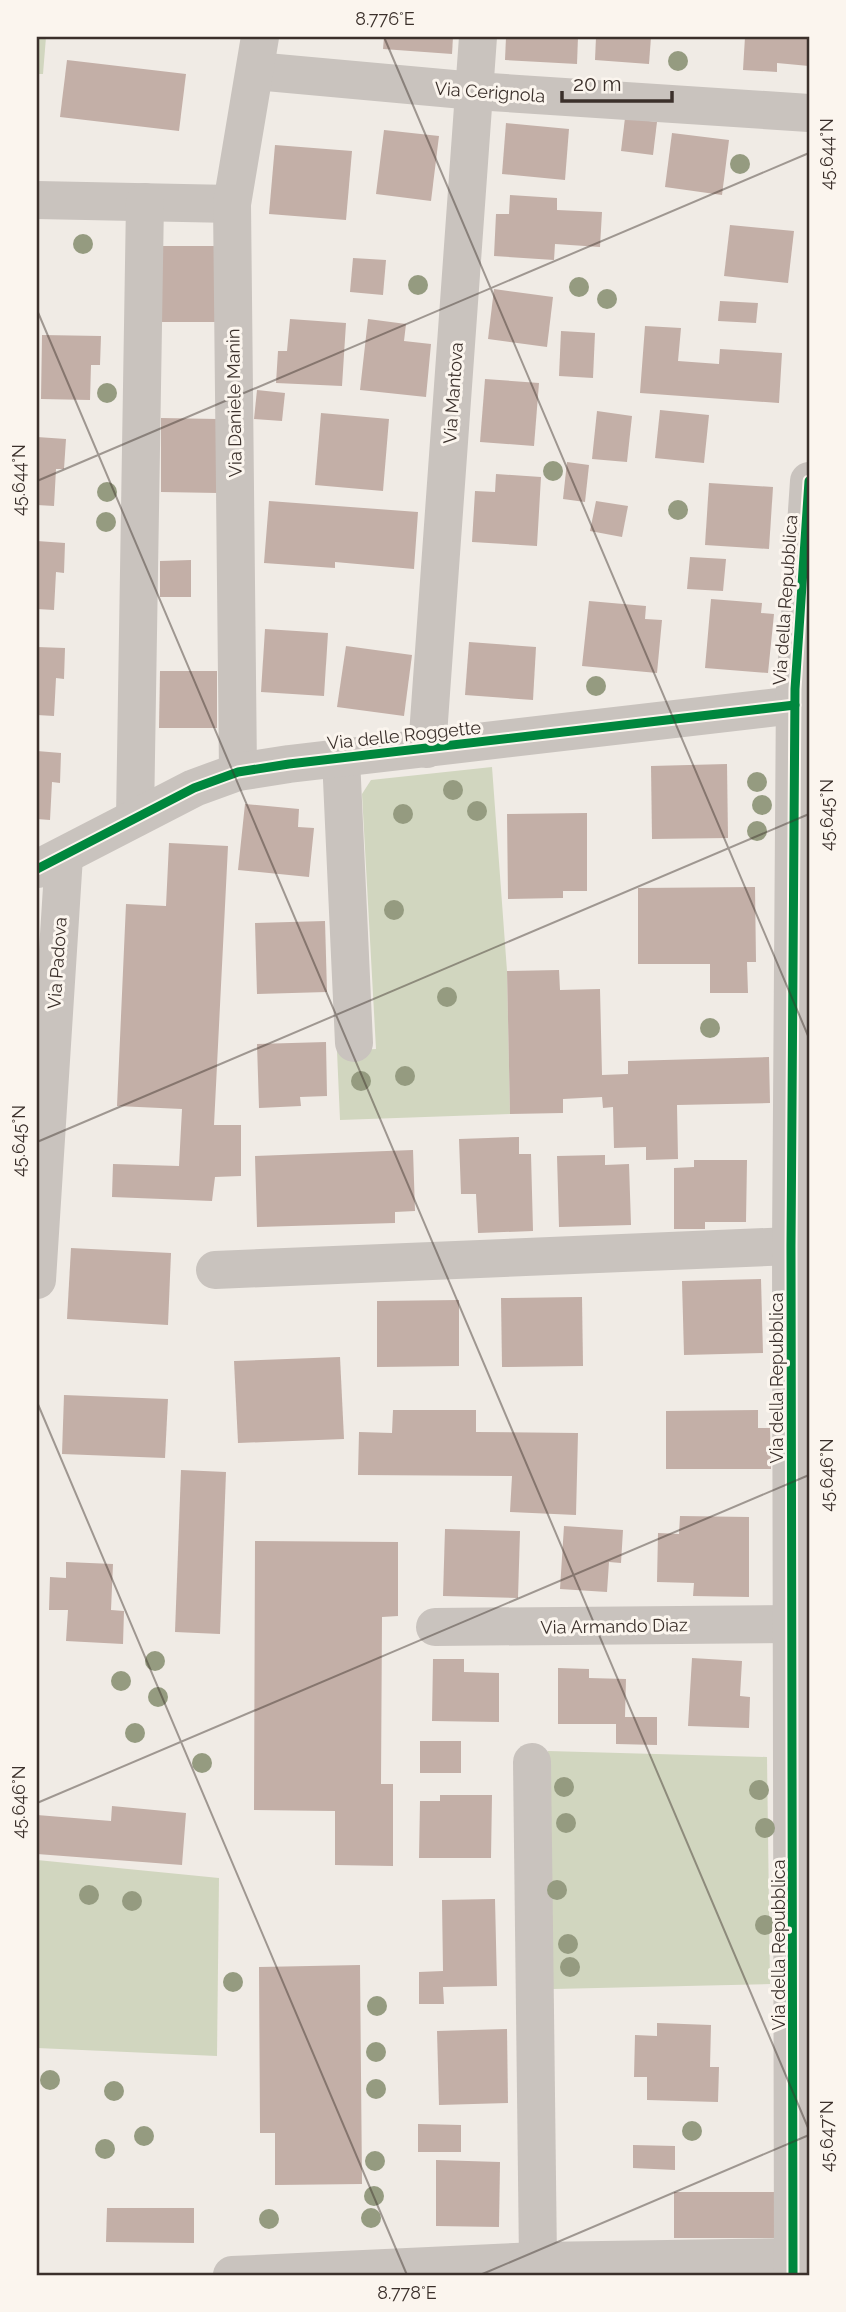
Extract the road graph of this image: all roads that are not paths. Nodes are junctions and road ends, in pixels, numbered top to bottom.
1 (478, 37) edge
2 (258, 54) edge
3 (475, 91) junction
4 (809, 113) edge
5 (37, 200) edge
6 (145, 202) junction
7 (232, 204) junction
8 (809, 481) edge
9 (800, 695) edge
10 (427, 748) junction
11 (341, 758) junction
12 (238, 772) junction
13 (135, 818) junction
14 (50, 862) edge
15 (354, 1043) dead end
16 (791, 1246) junction
17 (215, 1270) dead end
18 (37, 1280) edge
19 (793, 1624) junction
20 (435, 1628) dead end
21 (532, 1762) dead end
22 (538, 2261) junction
23 (793, 2266) edge
24 (232, 2275) edge

1 - 3 street, Via Mantova
2 - 3 street, Via Cerignola
2 - 7 street, Via Daniele Manin
3 - 4 street, Via Cerignola
3 - 10 street, Via Mantova
5 - 6 street
6 - 7 street
6 - 13 street
7 - 12 street, Via Daniele Manin
8 - 9 street, Via della Repubblica
9 - 10 street, Via delle Roggette
9 - 16 street, Via della Repubblica
10 - 11 street, Via delle Roggette
11 - 12 street, Via delle Roggette
11 - 15 street, Via delle Roggette
12 - 13 street, Via delle Roggette
13 - 14 street, Via delle Roggette
14 - 18 street, Via Padova
16 - 17 street
16 - 19 street, Via della Repubblica
19 - 20 street, Via Armando Diaz
19 - 23 street, Via della Repubblica
21 - 22 street
22 - 23 street
22 - 24 street

